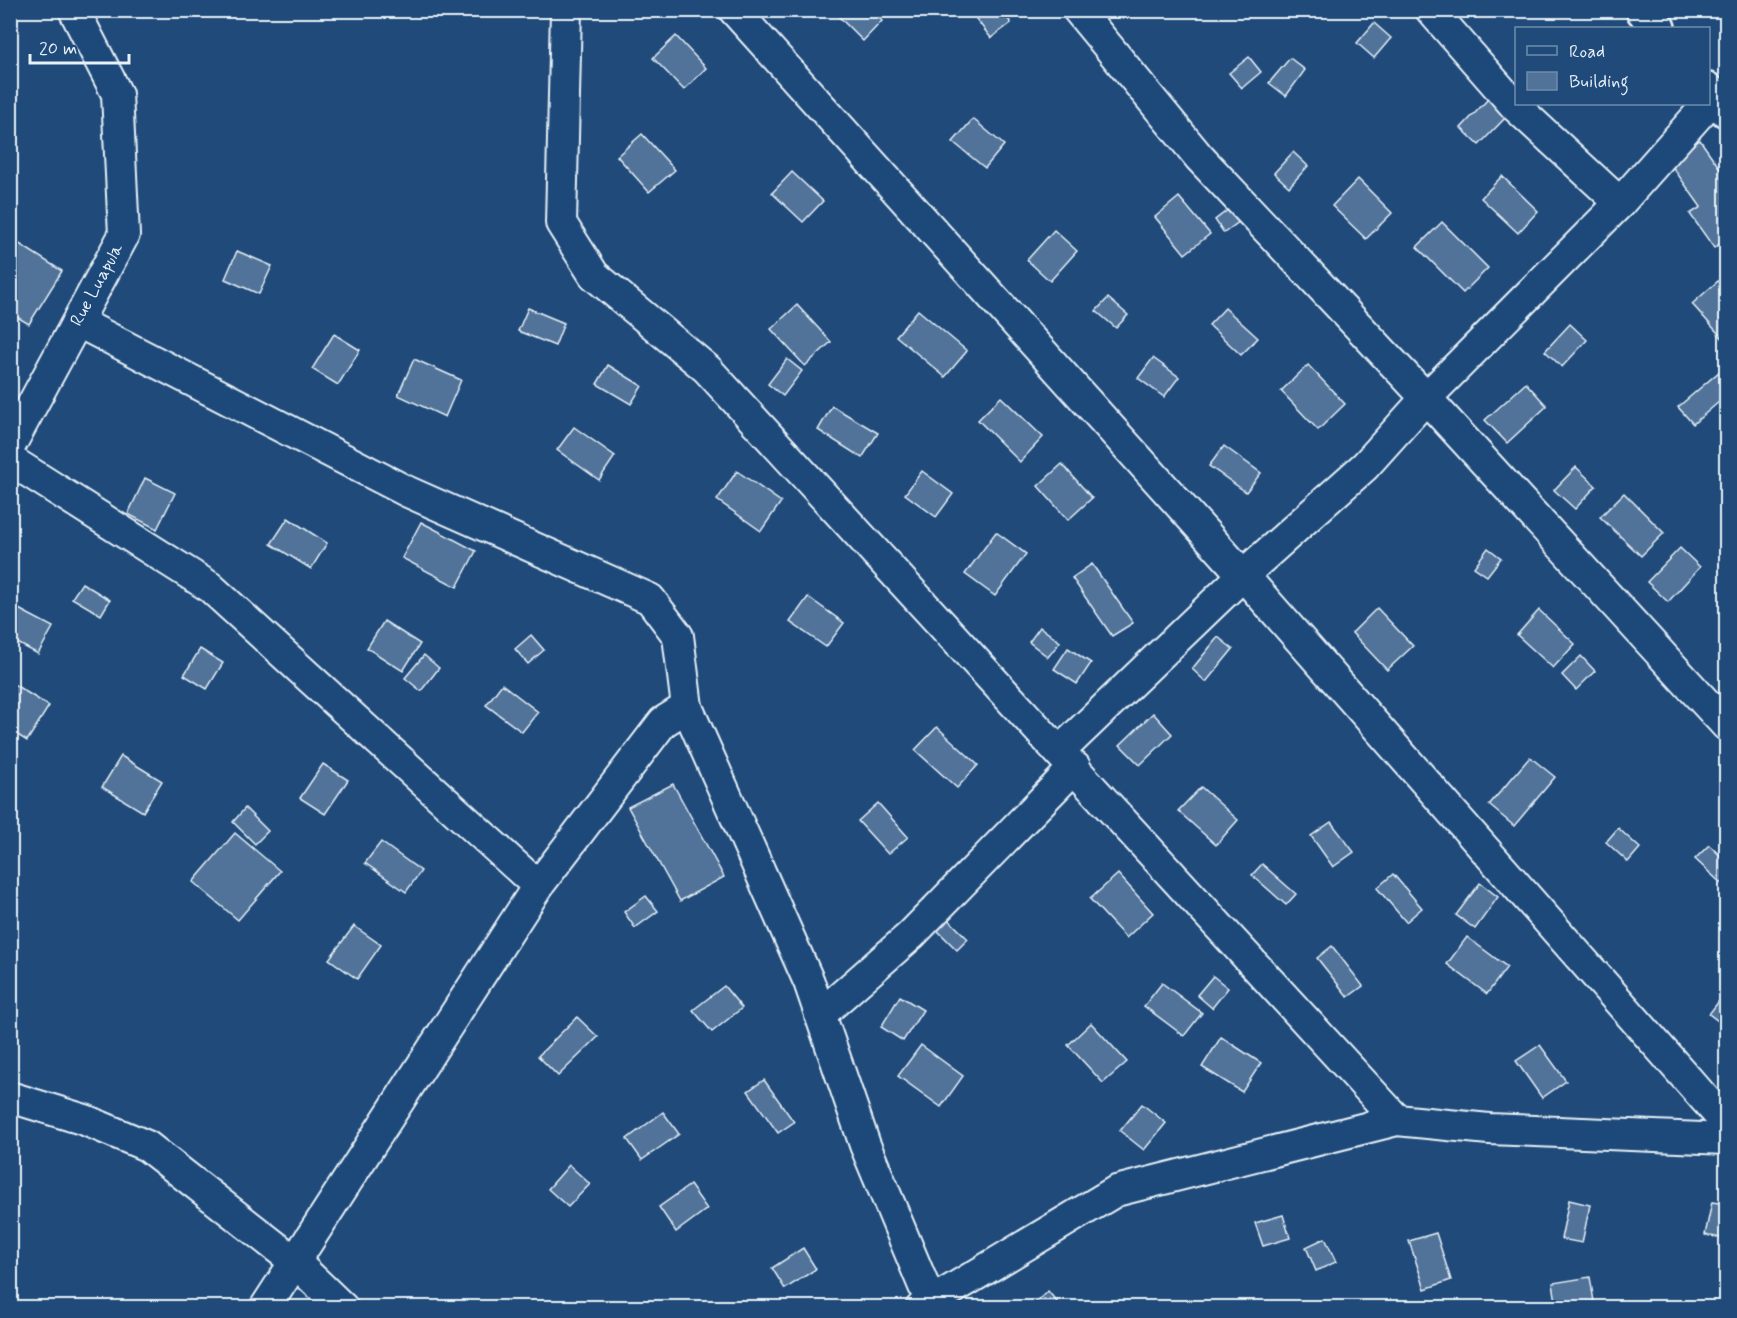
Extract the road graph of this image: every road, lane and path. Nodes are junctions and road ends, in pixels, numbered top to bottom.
1 (74, 10) edge
2 (567, 10) edge
3 (734, 10) edge
4 (1078, 10) edge
5 (1431, 10) edge
6 (1644, 10) edge
7 (1657, 27) edge
8 (1709, 105) edge
9 (1620, 203) junction
10 (78, 322) junction
11 (1426, 398) junction
12 (10, 447) edge
13 (10, 460) edge
14 (1243, 575) junction
15 (687, 707) junction
16 (1726, 725) edge
17 (1067, 759) junction
18 (538, 886) junction
19 (820, 1015) junction
20 (10, 1097) edge
21 (1396, 1120) junction
22 (1726, 1123) edge
23 (1726, 1139) edge
24 (294, 1261) junction
25 (928, 1306) edge
26 (265, 1308) edge
27 (343, 1308) edge

1 - 10 street, Rue Luapula
2 - 17 street
3 - 14 street
4 - 11 street
5 - 9 street
6 - 7 highway
8 - 9 street
9 - 11 street
10 - 12 street, Rue Luapula
10 - 15 street
11 - 14 street
11 - 16 street
13 - 18 street
14 - 17 street
14 - 22 street
15 - 18 street
15 - 19 street
17 - 19 street
17 - 21 street
18 - 24 street
19 - 25 street
20 - 24 street
21 - 23 street
21 - 25 street
24 - 26 street
24 - 27 street

